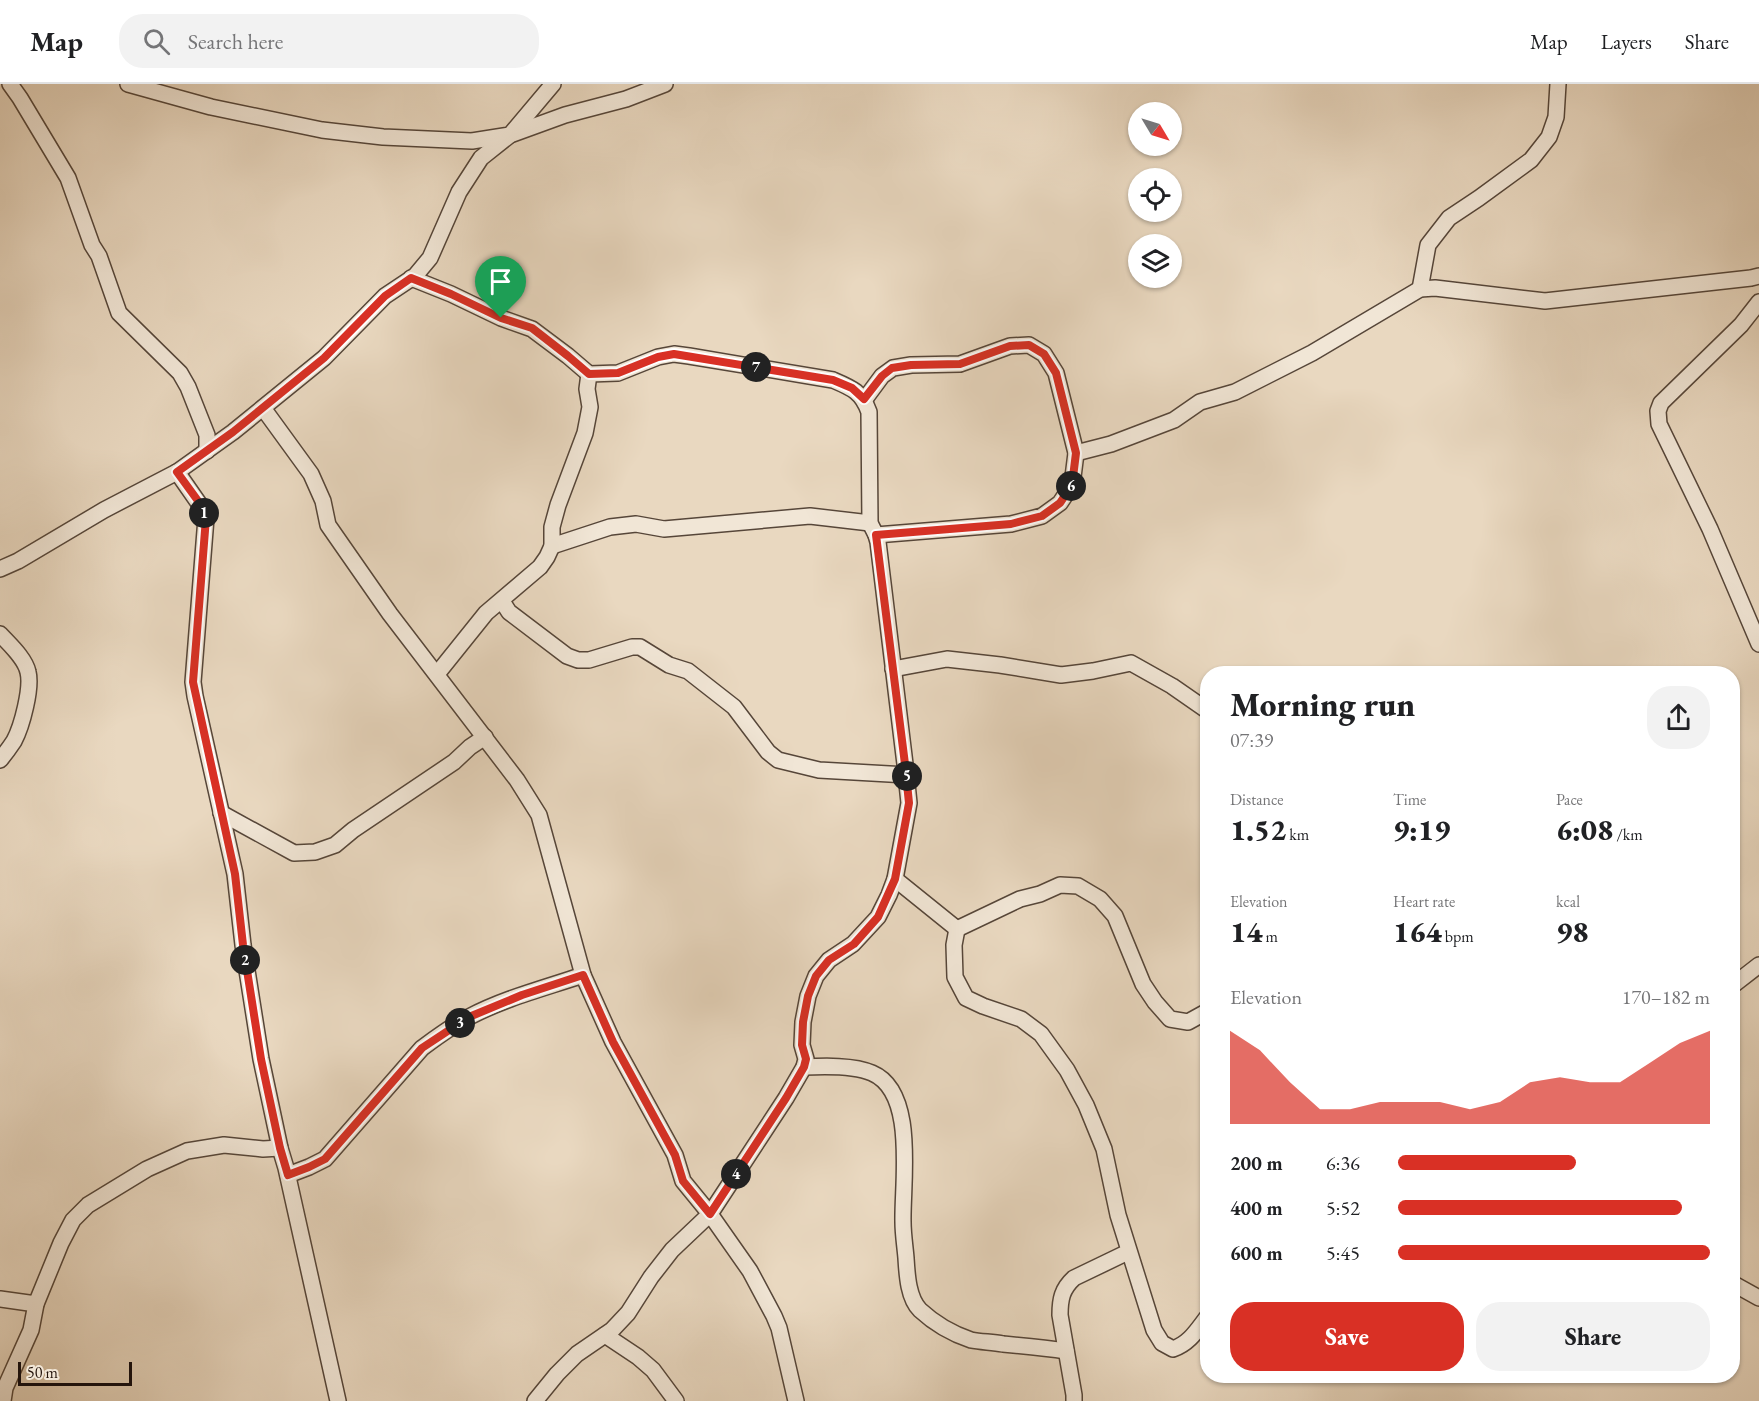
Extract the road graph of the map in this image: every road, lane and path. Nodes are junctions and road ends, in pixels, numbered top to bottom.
1 (10, 84) edge
2 (128, 84) edge
3 (553, 84) edge
4 (665, 84) edge
5 (1558, 84) edge
6 (510, 135) junction
7 (1759, 276) edge
8 (411, 278) junction
9 (1420, 289) junction
10 (1759, 302) edge
11 (589, 374) junction
12 (864, 399) junction
13 (263, 408) junction
14 (207, 451) junction
15 (1076, 453) junction
16 (177, 472) junction
17 (873, 529) junction
18 (552, 546) junction
19 (0, 569) edge
20 (502, 601) junction
21 (0, 634) edge
22 (1759, 644) edge
23 (893, 669) junction
24 (437, 674) junction
25 (1200, 705) edge
26 (485, 737) junction
27 (0, 760) edge
28 (907, 775) junction
29 (221, 813) junction
30 (895, 879) junction
31 (957, 929) junction
32 (1759, 965) edge
33 (583, 975) junction
34 (1740, 980) edge
35 (1200, 1015) edge
36 (804, 1067) junction
37 (280, 1148) junction
38 (288, 1175) junction
39 (710, 1214) junction
40 (1128, 1252) junction
41 (1740, 1287) edge
42 (1759, 1298) edge
43 (0, 1299) edge
44 (36, 1304) junction
45 (1200, 1327) edge
46 (605, 1335) junction
47 (1066, 1351) junction
48 (3, 1401) edge
49 (338, 1401) edge
50 (535, 1401) edge
51 (676, 1401) edge
52 (796, 1401) edge
53 (1074, 1401) edge

1 - 14 street
2 - 6 street
3 - 6 street
4 - 6 street
5 - 9 street
6 - 8 street
7 - 9 street
8 - 11 street
8 - 13 street
9 - 15 street
10 - 22 street
11 - 12 street
11 - 18 street
12 - 15 street
12 - 17 street
13 - 14 street
13 - 24 street
14 - 16 street
15 - 17 street
16 - 19 street
16 - 29 street
17 - 18 street
17 - 23 street
18 - 20 street
20 - 24 street
20 - 28 street
21 - 27 street
23 - 25 street
23 - 28 street
24 - 26 street
26 - 29 street
26 - 33 street
28 - 30 street
29 - 37 street
30 - 31 street
30 - 36 street
31 - 35 street
31 - 40 street
32 - 34 street
33 - 38 street
33 - 39 street
36 - 39 street
36 - 47 street
37 - 38 street
37 - 44 street
38 - 49 street
39 - 46 street
39 - 52 street
40 - 45 street
40 - 47 street
41 - 42 street
43 - 44 street
44 - 48 street
46 - 50 street
46 - 51 street
47 - 53 street

